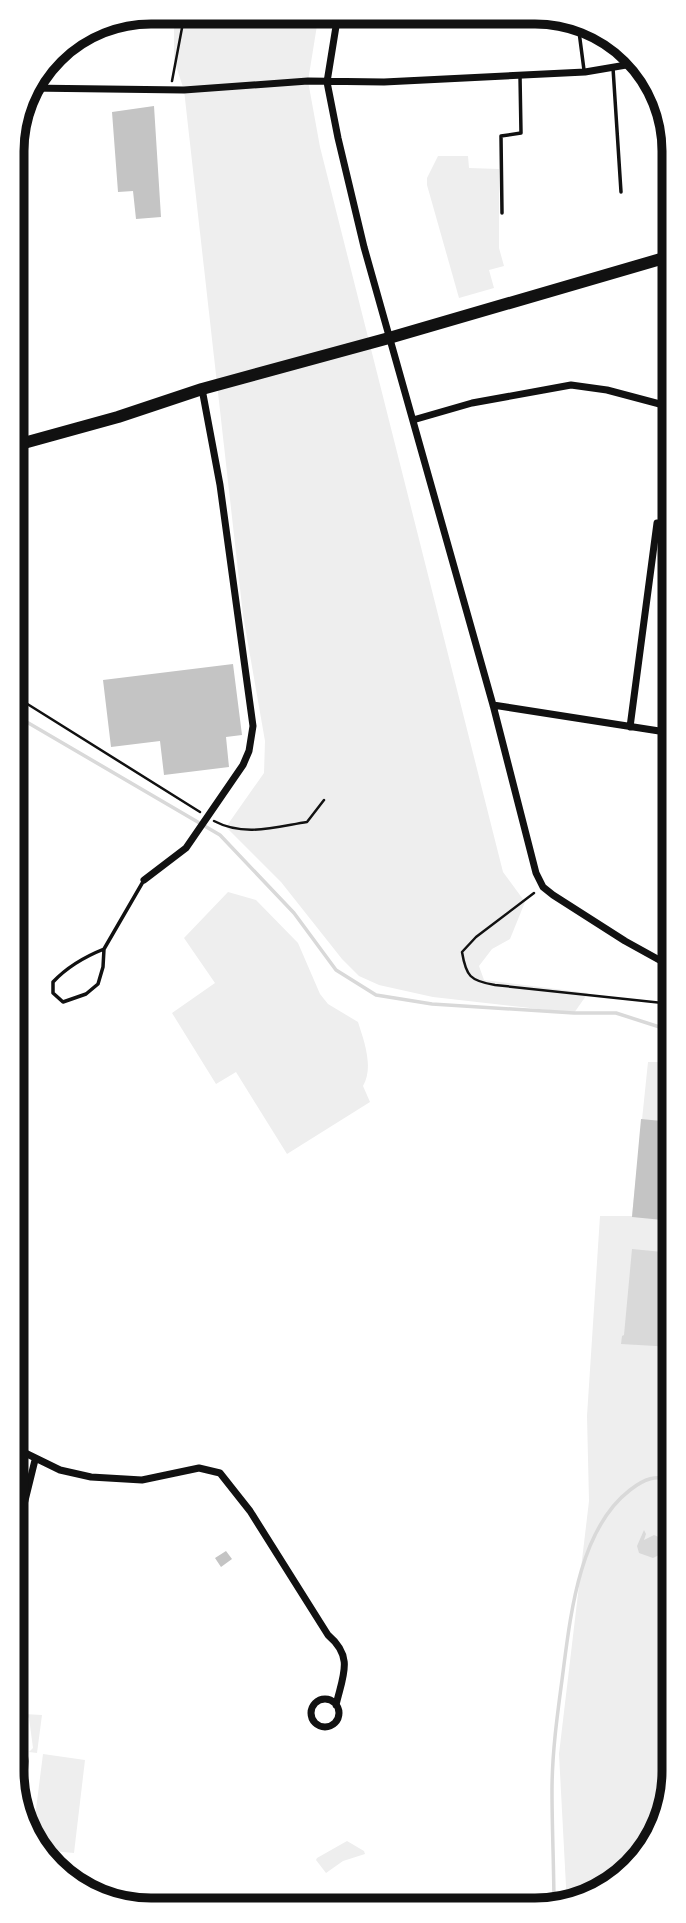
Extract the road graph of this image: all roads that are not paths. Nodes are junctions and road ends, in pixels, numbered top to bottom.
1 (336, 24) edge
2 (579, 33) edge
3 (627, 65) edge
4 (612, 67) junction
5 (585, 72) junction
6 (520, 76) junction
7 (327, 82) junction
8 (42, 88) edge
9 (621, 192) dead end
10 (502, 213) dead end
11 (662, 259) edge
12 (389, 338) junction
13 (202, 388) junction
14 (662, 405) edge
15 (413, 421) junction
16 (25, 443) edge
17 (657, 523) dead end
18 (493, 705) junction
19 (630, 726) junction
20 (662, 731) edge
21 (144, 880) joint
22 (104, 949) junction
23 (662, 961) edge
24 (24, 1453) edge
25 (36, 1460) junction
26 (24, 1505) edge
27 (336, 1704) junction
28 (24, 1751) edge
29 (24, 1773) edge

1 - 7 street
2 - 5 lane
3 - 4 street
4 - 5 street
4 - 9 lane
5 - 6 street
6 - 7 street
6 - 10 lane
7 - 8 street
7 - 12 street
11 - 12 main road
12 - 13 main road
12 - 15 street
13 - 16 main road
13 - 21 street
14 - 15 street
15 - 18 street
17 - 19 street
18 - 19 street
18 - 23 street
19 - 20 street
21 - 22 lane
22 - 22 lane
24 - 25 street
25 - 26 street
25 - 27 street
27 - 27 street
28 - 29 street

